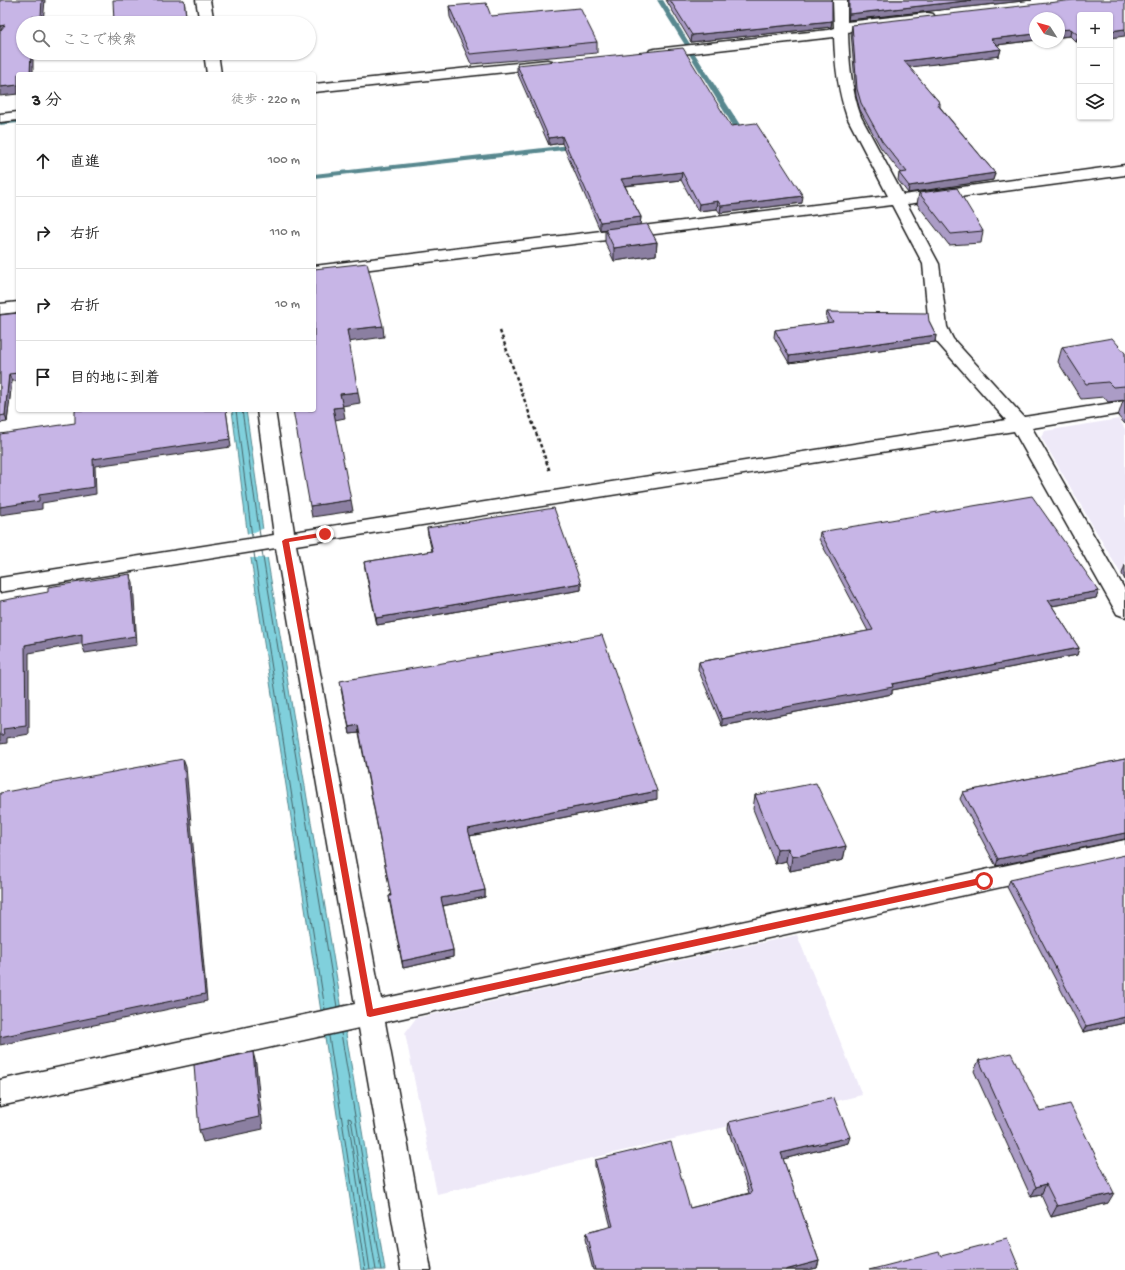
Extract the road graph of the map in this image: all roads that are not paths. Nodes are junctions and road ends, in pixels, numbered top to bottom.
1 (203, 0) edge
2 (840, 0) edge
3 (206, 16) edge
4 (937, 16) edge
5 (841, 30) junction
6 (642, 54) edge
7 (212, 60) edge
8 (564, 62) edge
9 (214, 72) edge
10 (316, 88) edge
11 (16, 116) edge
12 (0, 118) edge
13 (1125, 170) edge
14 (898, 200) junction
15 (316, 271) edge
16 (16, 307) edge
17 (0, 309) edge
18 (1125, 407) edge
19 (266, 412) edge
20 (1020, 424) junction
21 (279, 541) junction
22 (0, 585) edge
23 (1125, 609) edge
24 (1125, 850) edge
25 (358, 1016) junction
26 (0, 1093) edge
27 (416, 1270) edge

1 - 3 street
2 - 5 street
4 - 5 street
5 - 6 street
5 - 14 street
7 - 9 street
8 - 10 street
11 - 12 street
13 - 14 street
14 - 15 street
14 - 20 street
16 - 17 street
18 - 20 street
19 - 21 street
20 - 21 street
20 - 23 street
21 - 22 street
21 - 25 street
24 - 25 street
25 - 26 street
25 - 27 street

